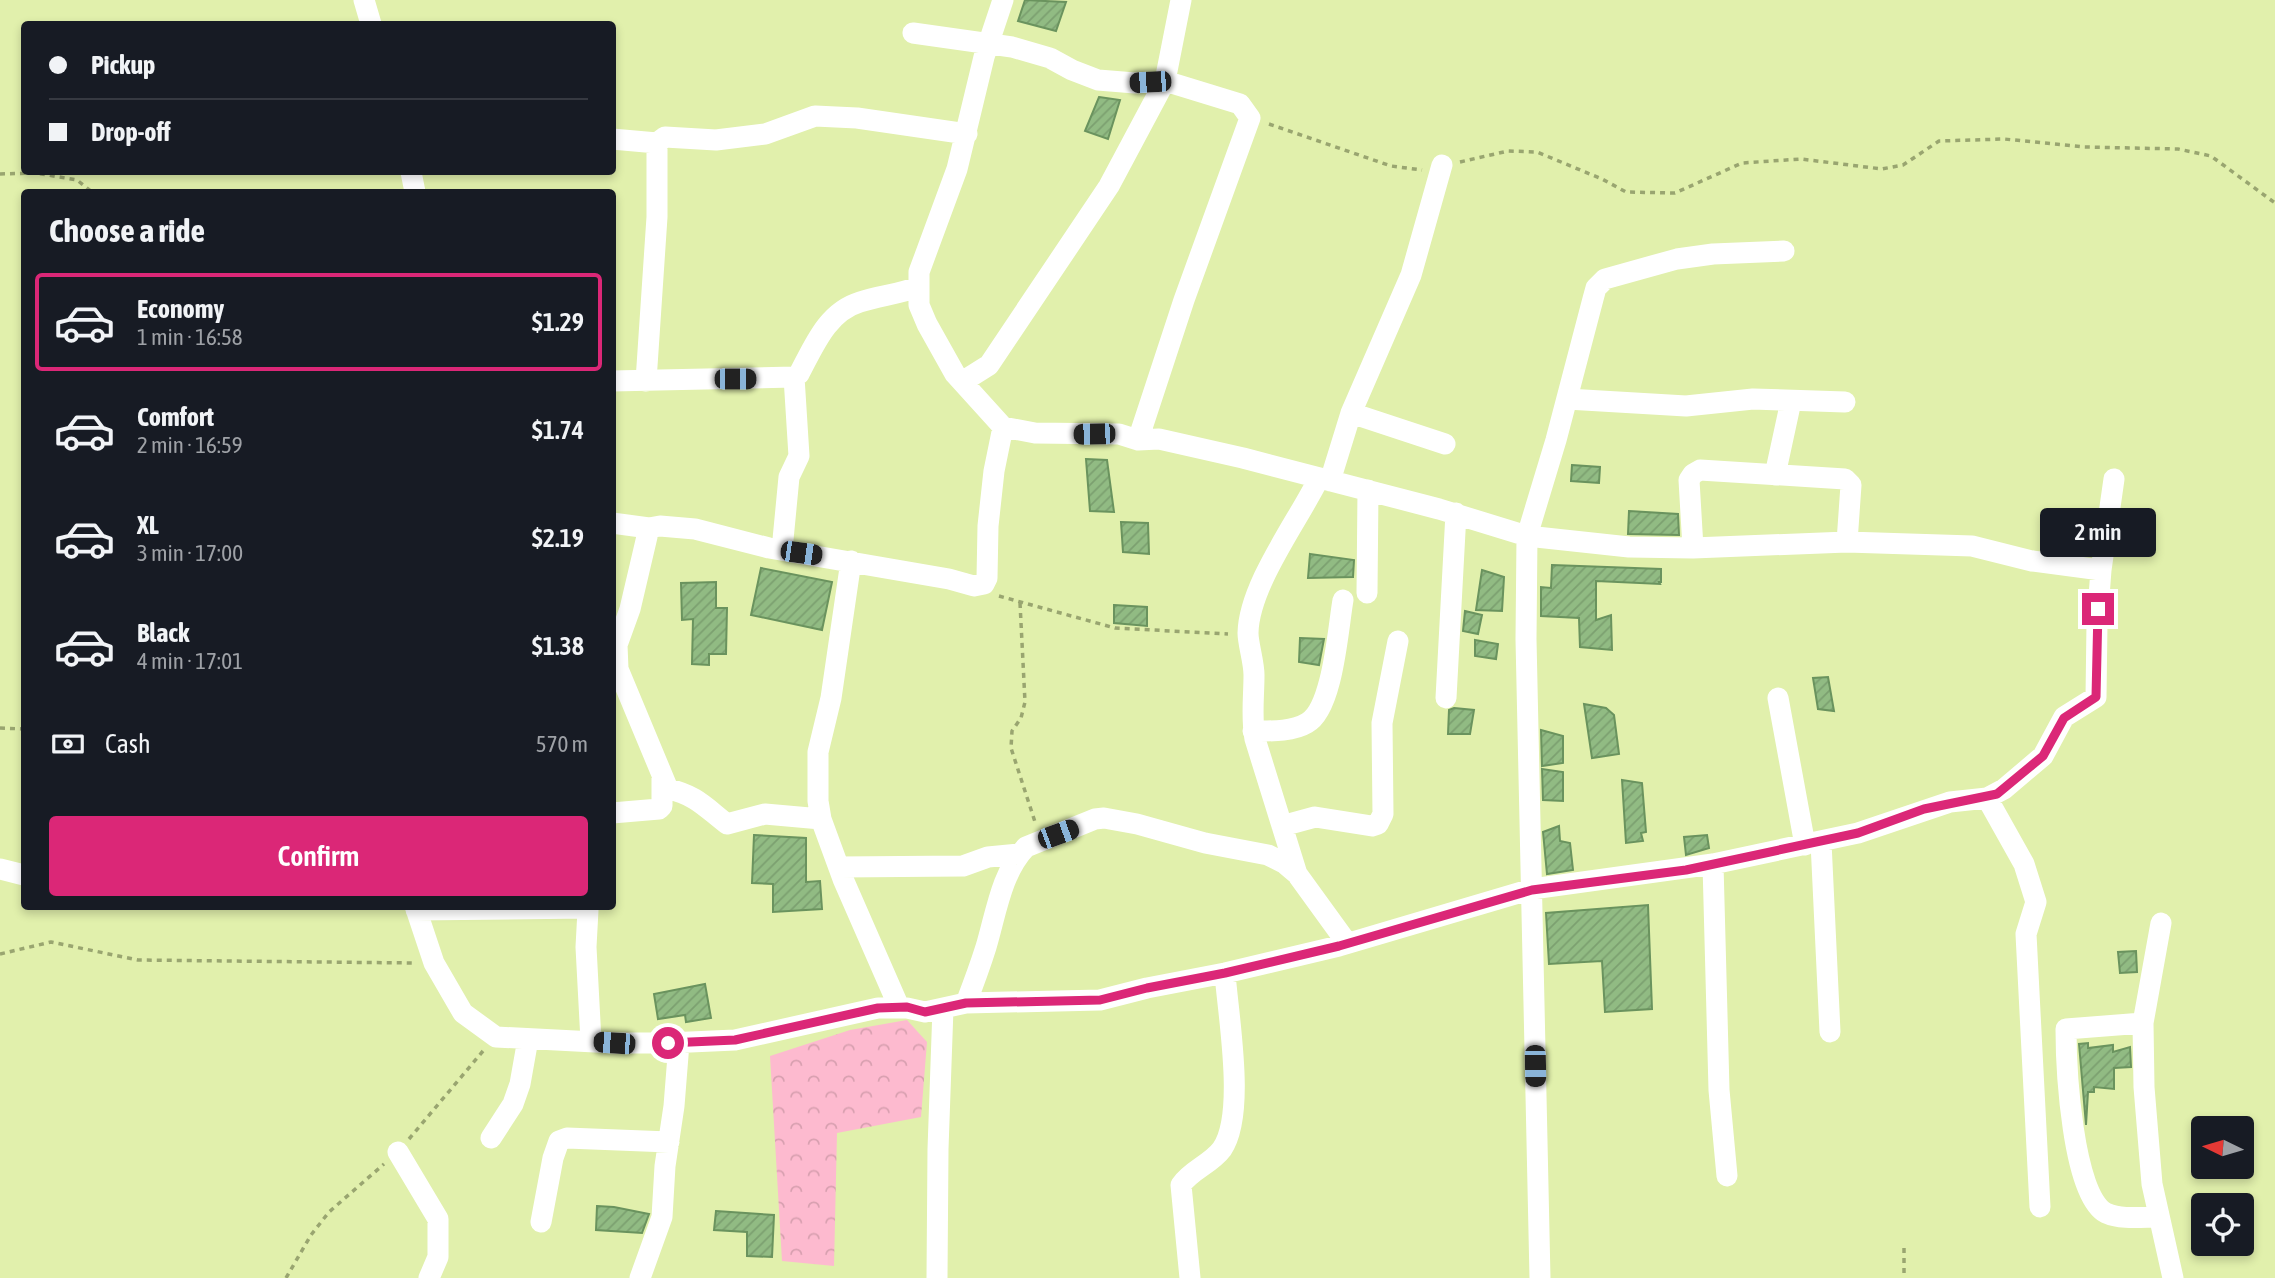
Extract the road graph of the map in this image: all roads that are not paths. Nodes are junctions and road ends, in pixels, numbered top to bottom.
1 (364, 0) edge
2 (1003, 0) edge
3 (1181, 0) edge
4 (370, 21) edge
5 (913, 33) dead end
6 (989, 43) junction
7 (1166, 81) junction
8 (967, 134) junction
9 (616, 139) edge
10 (657, 143) junction
11 (1442, 165) road end
12 (1784, 251) dead end
13 (918, 287) junction
14 (794, 377) junction
15 (616, 381) edge
16 (646, 381) junction
17 (962, 382) junction
18 (1567, 399) junction
19 (1791, 401) junction
20 (1845, 402) dead end
21 (1352, 413) junction
22 (1003, 427) junction
23 (1138, 440) junction
24 (1445, 444) dead end
25 (1775, 475) junction
26 (1325, 479) junction
27 (2114, 479) dead end
28 (1368, 490) junction
29 (1456, 513) junction
30 (616, 524) edge
31 (649, 528) junction
32 (1527, 536) junction
33 (1847, 542) junction
34 (1693, 548) junction
35 (782, 550) junction
36 (851, 561) junction
37 (2101, 570) junction
38 (1367, 593) dead end
39 (1342, 600) dead end
40 (1398, 641) dead end
41 (1446, 698) dead end
42 (1778, 698) dead end
43 (1253, 732) junction
44 (662, 778) junction
45 (1987, 798) junction
46 (616, 813) edge
47 (821, 819) junction
48 (1282, 826) junction
49 (1813, 844) junction
50 (1019, 854) junction
51 (1713, 864) junction
52 (839, 867) junction
53 (0, 869) edge
54 (21, 873) edge
55 (1297, 874) junction
56 (1532, 890) junction
57 (416, 910) edge
58 (588, 910) edge
59 (2161, 923) dead end
60 (1347, 943) junction
61 (1225, 973) junction
62 (966, 1003) junction
63 (899, 1007) junction
64 (943, 1008) junction
65 (2143, 1023) junction
66 (1830, 1032) dead end
67 (528, 1039) junction
68 (591, 1041) junction
69 (679, 1043) junction
70 (491, 1138) dead end
71 (669, 1142) junction
72 (398, 1152) dead end
73 (1727, 1176) dead end
74 (2040, 1207) dead end
75 (2159, 1217) junction
76 (541, 1222) dead end
77 (429, 1278) edge
78 (640, 1278) edge
79 (937, 1278) edge
80 (1190, 1278) edge
81 (1540, 1278) edge
82 (2173, 1278) edge

1 - 4 street
2 - 6 street
3 - 7 street
5 - 6 street
6 - 7 street
6 - 8 street
7 - 17 street
7 - 23 street
8 - 10 street
8 - 13 street
9 - 10 street
10 - 16 street
11 - 21 street
12 - 18 street
13 - 14 street
13 - 17 street
14 - 16 street
14 - 35 street
15 - 16 street
17 - 22 street
18 - 19 street
18 - 32 street
19 - 20 street
19 - 25 street
21 - 24 street
21 - 26 street
22 - 23 street
22 - 36 street
23 - 26 street
25 - 33 street
25 - 34 street
26 - 28 street
26 - 43 street
27 - 37 street
28 - 29 street
28 - 38 street
29 - 32 street
29 - 41 street
30 - 31 street
31 - 35 street
31 - 44 street
32 - 34 street
32 - 56 street
33 - 34 street
33 - 37 street
35 - 36 street
36 - 47 street
37 - 45 street
39 - 43 street
40 - 48 street
42 - 49 street
43 - 48 street
44 - 46 street
44 - 47 street
45 - 49 street
45 - 74 street
47 - 52 street
48 - 55 street
49 - 51 street
49 - 66 street
50 - 52 street
50 - 55 street
50 - 62 street
51 - 56 street
51 - 73 street
52 - 63 street
53 - 54 street
55 - 60 street
56 - 60 street
56 - 81 street
57 - 67 street
58 - 68 street
59 - 65 street
60 - 61 street
61 - 62 street
61 - 80 street
62 - 64 street
63 - 64 street
63 - 69 street
64 - 79 street
65 - 75 street
65 - 75 street
67 - 68 street
67 - 70 street
68 - 69 street
69 - 71 street
71 - 76 street
71 - 78 street
72 - 77 street
75 - 82 street

